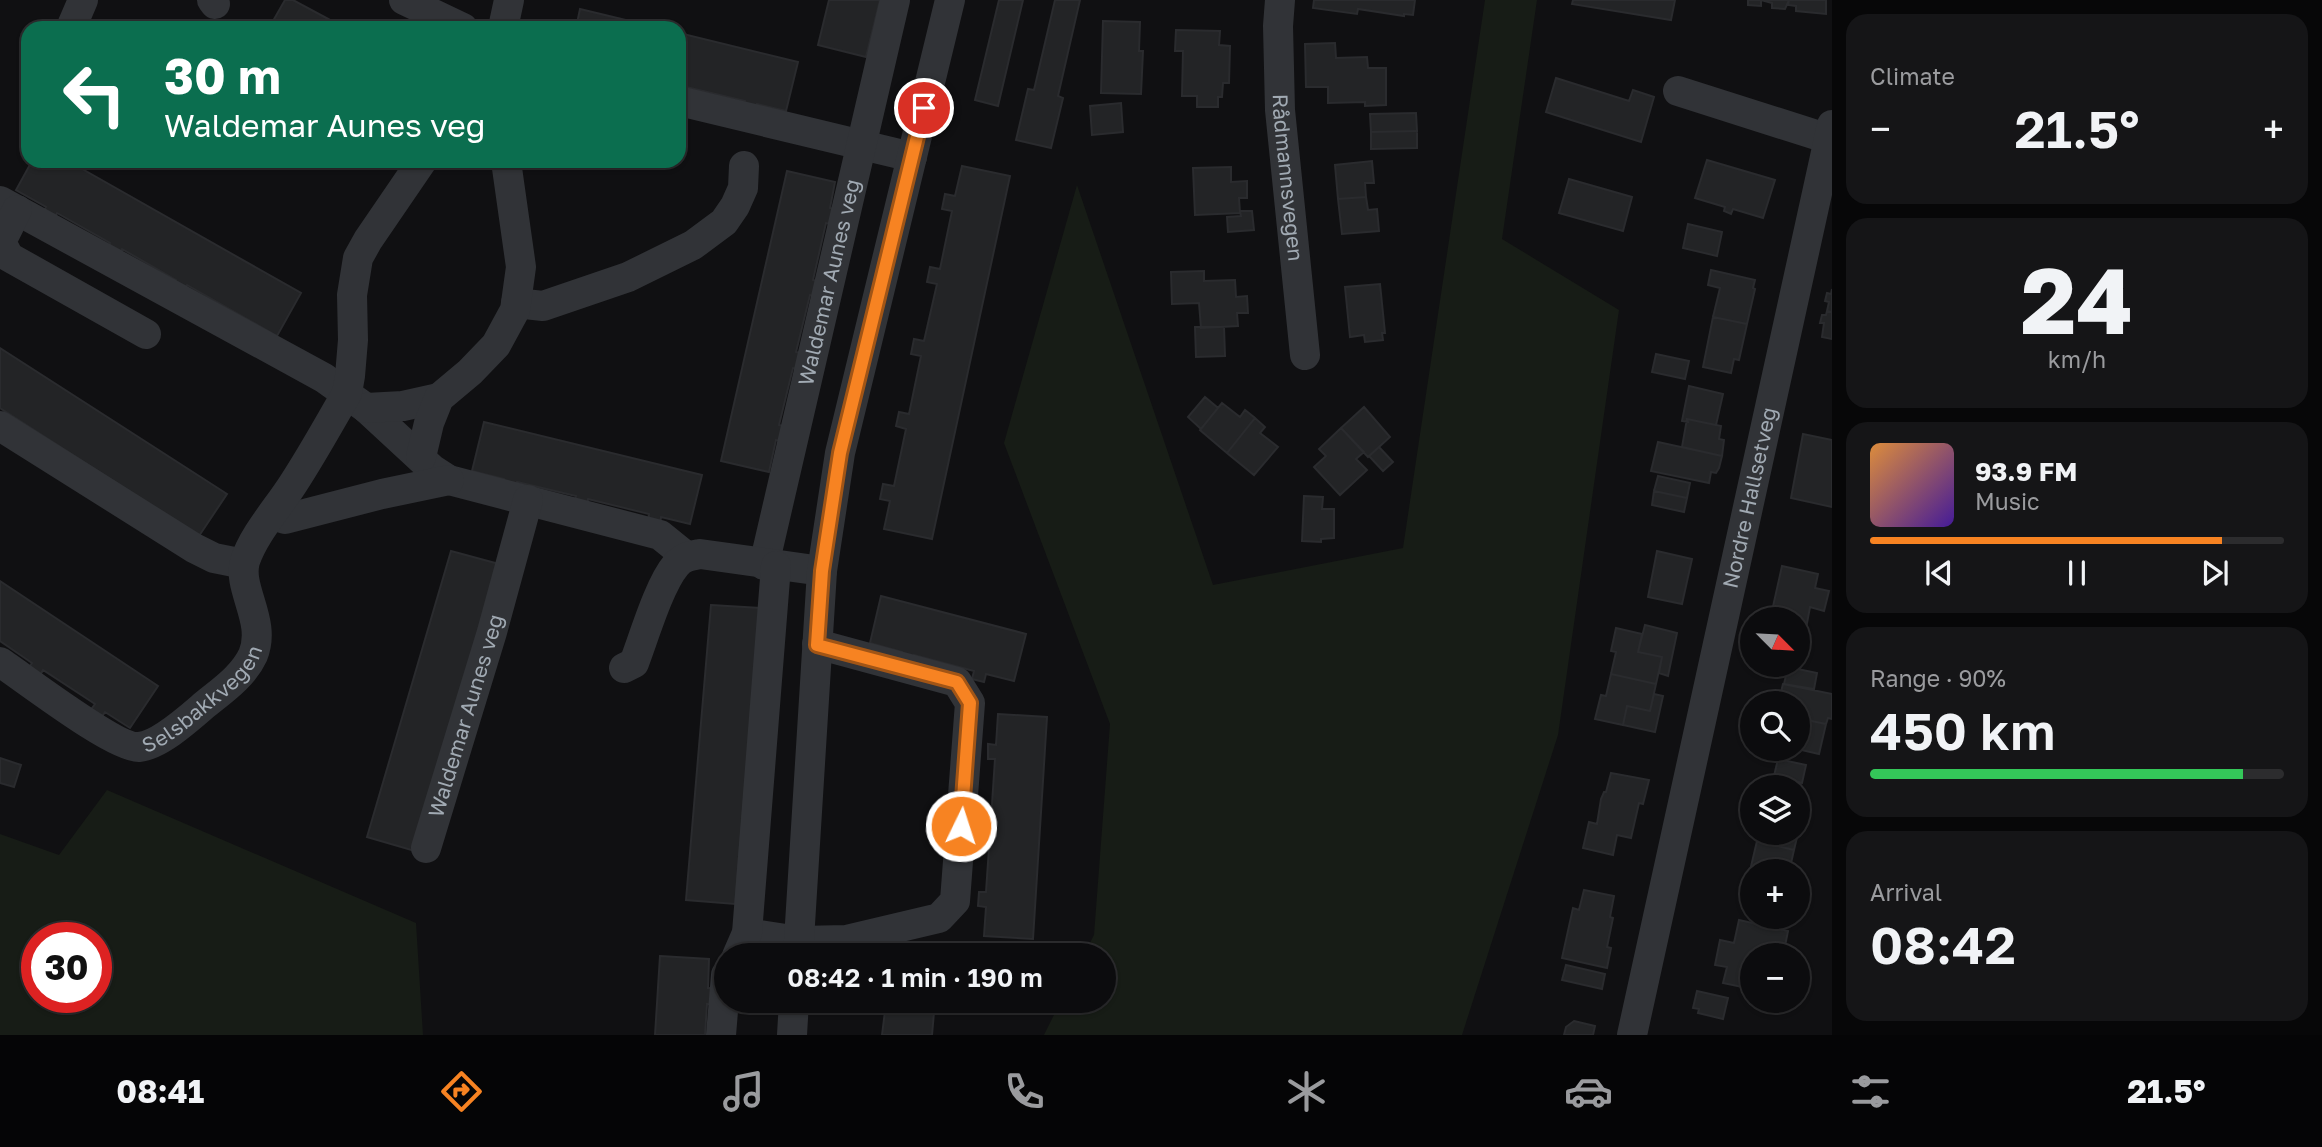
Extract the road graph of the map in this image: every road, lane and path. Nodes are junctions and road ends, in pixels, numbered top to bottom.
1 (83, 0) edge
2 (404, 0) edge
3 (895, 0) edge
4 (950, 0) edge
5 (1280, 0) edge
6 (74, 21) edge
7 (448, 21) edge
8 (1678, 91) dead end
9 (686, 103) edge
10 (1830, 132) edge
11 (861, 145) junction
12 (912, 157) junction
13 (744, 166) dead end
14 (417, 168) edge
15 (507, 168) edge
16 (8, 205) edge
17 (516, 303) junction
18 (146, 334) dead end
19 (1305, 355) dead end
20 (439, 398) junction
21 (356, 401) junction
22 (0, 426) edge
23 (421, 457) junction
24 (449, 480) junction
25 (528, 500) junction
26 (272, 515) junction
27 (686, 556) junction
28 (244, 564) junction
29 (770, 565) junction
30 (822, 571) junction
31 (817, 645) junction
32 (0, 662) edge
33 (624, 668) dead end
34 (426, 848) dead end
35 (742, 943) edge
36 (798, 943) edge
37 (828, 943) edge
38 (723, 1013) edge
39 (793, 1013) edge
40 (721, 1035) edge
41 (792, 1035) edge
42 (1632, 1035) edge

1 - 6 street
2 - 7 street
3 - 11 street, Waldemar Aunes veg
4 - 12 street
5 - 19 street, Rådmannsvegen
8 - 10 street
9 - 11 street
10 - 42 street, Nordre Hallsetveg
11 - 12 street
11 - 29 street, Waldemar Aunes veg
12 - 30 street
13 - 17 street
14 - 21 street
15 - 17 street
16 - 18 street
16 - 21 street
17 - 20 street
20 - 21 street
20 - 23 street
21 - 23 street
21 - 26 street
22 - 28 street
23 - 24 street
24 - 25 street
24 - 26 street
25 - 27 street
25 - 34 street, Waldemar Aunes veg
26 - 28 street
27 - 29 street
27 - 33 street
28 - 32 street, Selsbakkvegen
29 - 30 street
29 - 35 street, Waldemar Aunes veg
30 - 31 street
31 - 36 street
31 - 37 street
38 - 40 street
39 - 41 street

